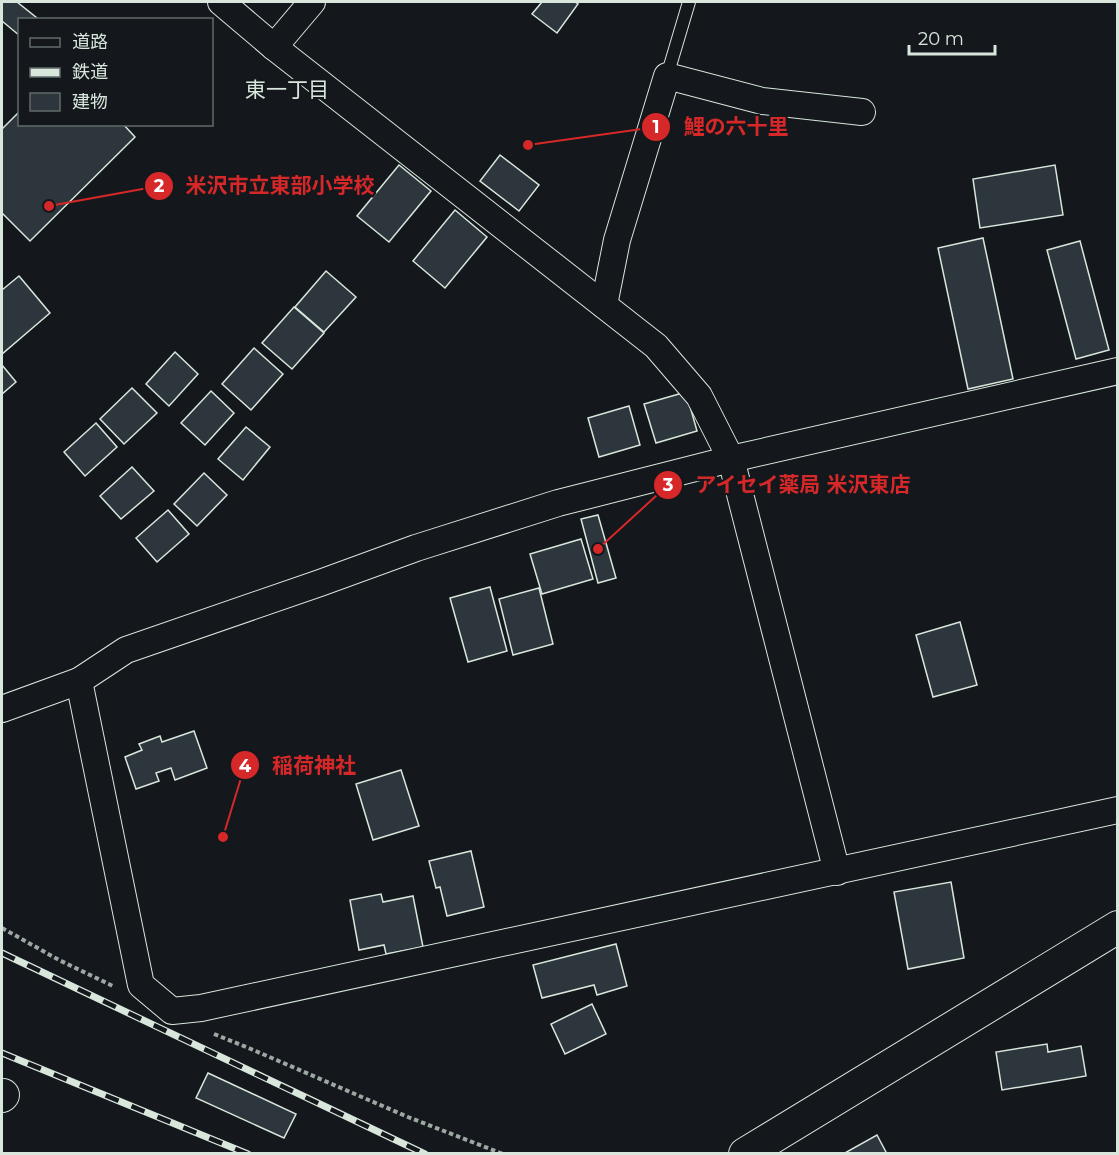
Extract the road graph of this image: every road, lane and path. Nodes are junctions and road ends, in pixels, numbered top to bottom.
1 (221, 2) edge
2 (312, 2) edge
3 (689, 2) edge
4 (274, 47) junction
5 (667, 76) junction
6 (862, 112) dead end
7 (604, 305) junction
8 (1118, 371) edge
9 (731, 459) junction
10 (79, 681) junction
11 (2, 710) edge
12 (1118, 810) edge
13 (837, 872) junction
14 (1118, 927) edge
15 (2, 928) edge
16 (120, 990) dead end
17 (211, 1033) dead end
18 (503, 1154) edge
19 (745, 1154) edge

1 - 4 street
2 - 4 street
3 - 5 lane
4 - 7 street
5 - 6 street
5 - 7 street
7 - 9 street
8 - 9 street
9 - 10 street
9 - 13 street
10 - 11 street
10 - 13 street
12 - 13 street
14 - 19 street
15 - 16 path
17 - 18 path

